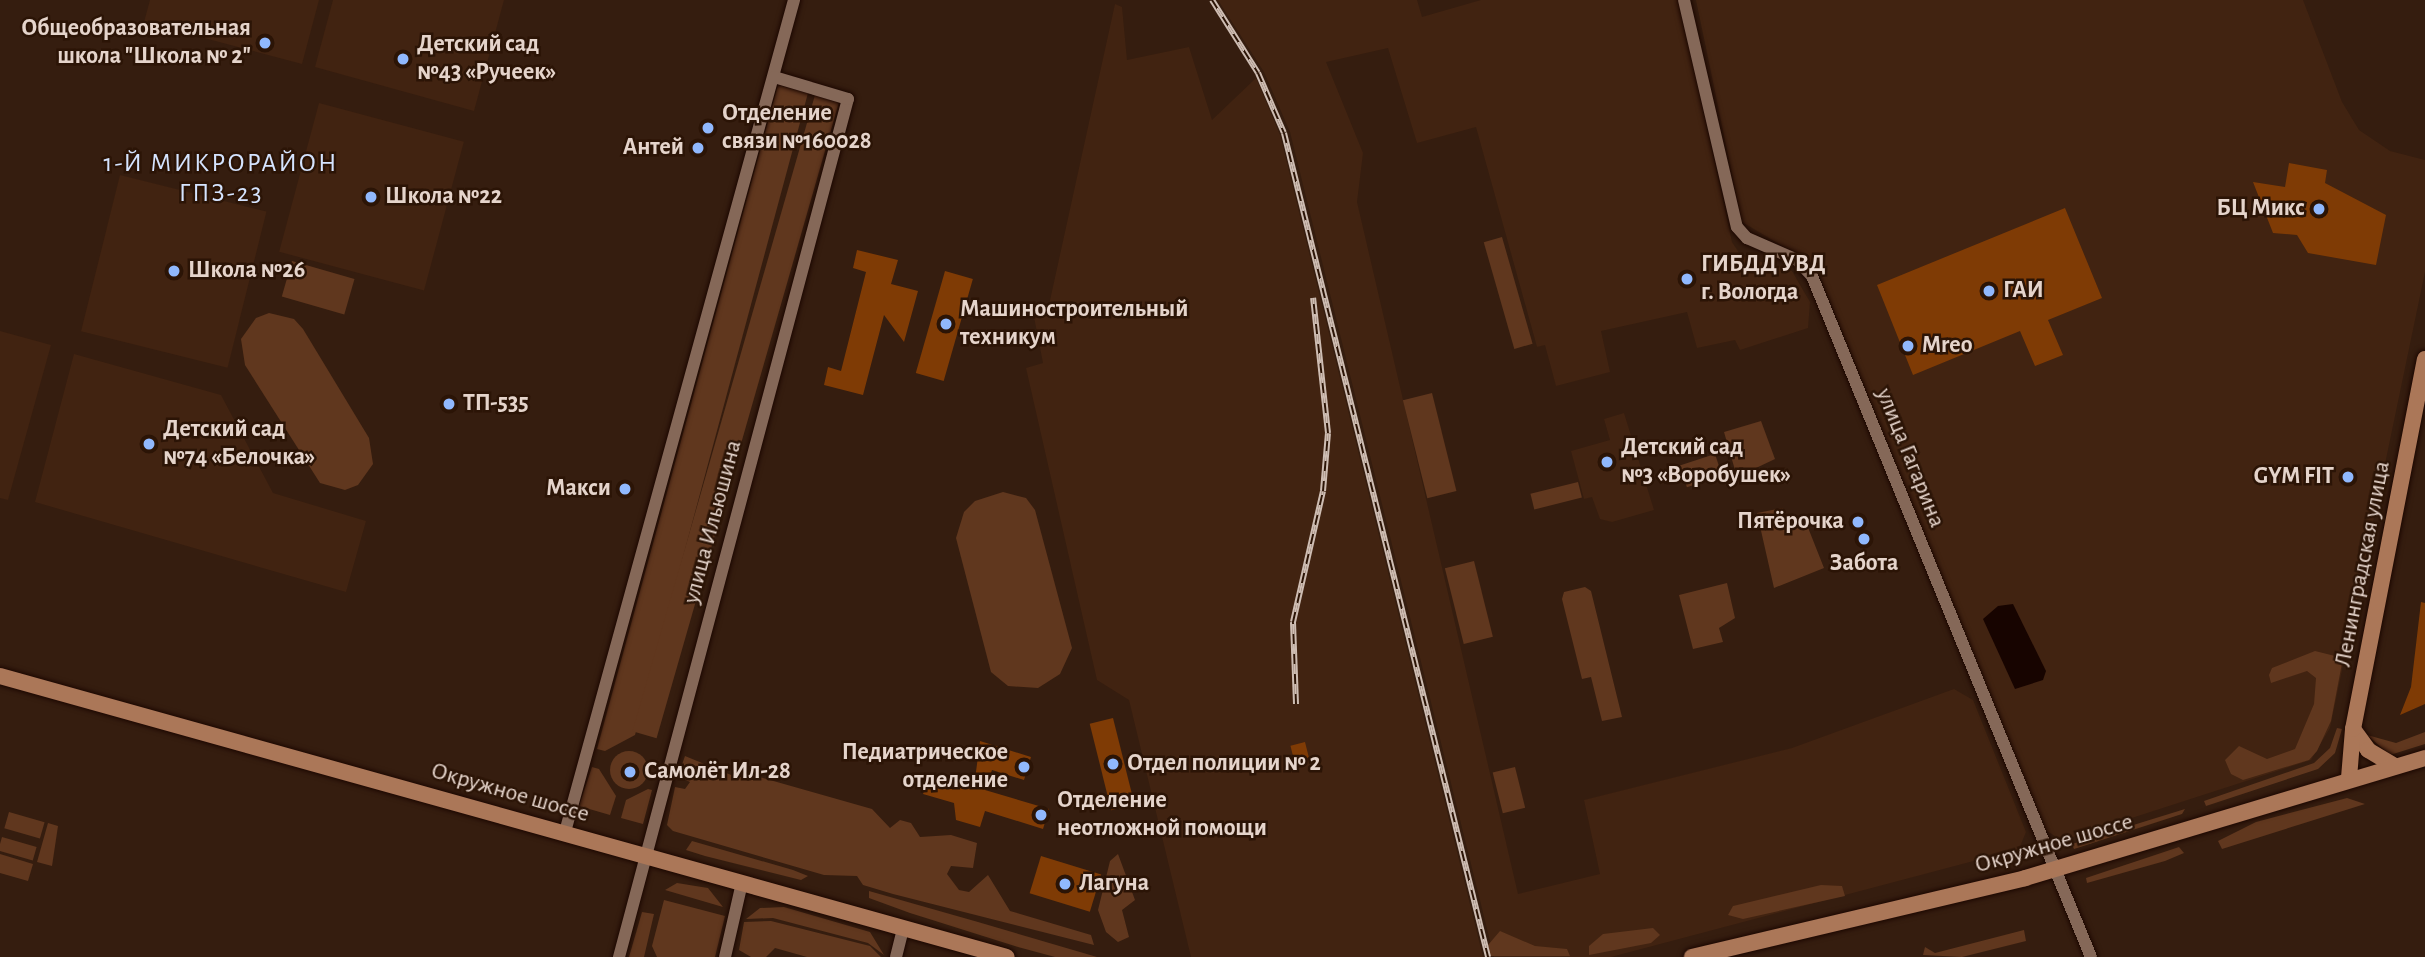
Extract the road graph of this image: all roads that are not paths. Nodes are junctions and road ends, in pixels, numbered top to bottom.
1 (794, 0) edge
2 (1684, 0) edge
3 (774, 78) junction
4 (2425, 359) edge
5 (0, 676) edge
6 (2353, 729) junction
7 (2425, 758) edge
8 (2395, 766) junction
9 (2349, 778) junction
10 (565, 832) junction
11 (644, 855) junction
12 (2053, 870) junction
13 (742, 883) junction
14 (903, 928) junction
15 (619, 957) edge
16 (724, 957) edge
17 (895, 957) edge
18 (1007, 957) edge
19 (1692, 957) edge
20 (2091, 957) edge

1 - 3 street
2 - 12 street, улица Гагарина
3 - 10 street
3 - 11 street, улица Ильюшина
4 - 6 main road, Ленинградская улица
5 - 10 main road, Окружное шоссе
6 - 8 main road
6 - 9 main road, Ленинградская улица
7 - 8 main road, Окружное шоссе
8 - 9 main road, Окружное шоссе
9 - 12 main road, Окружное шоссе
10 - 11 main road, Окружное шоссе
11 - 13 main road, Окружное шоссе
11 - 15 street, улица Ильюшина
12 - 19 main road, Окружное шоссе
12 - 20 street, улица Гагарина
13 - 14 main road, Окружное шоссе
13 - 16 street
14 - 17 street
14 - 18 main road, Окружное шоссе

